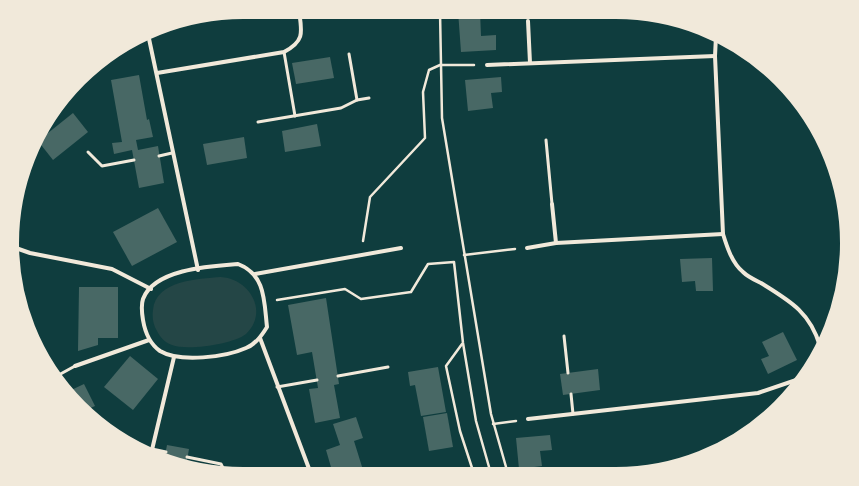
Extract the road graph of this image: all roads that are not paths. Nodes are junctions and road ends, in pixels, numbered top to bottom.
1 (300, 18) edge
2 (528, 21) dead end
3 (149, 38) edge
4 (716, 41) edge
5 (284, 52) junction
6 (349, 54) dead end
7 (715, 56) junction
8 (530, 63) junction
9 (487, 65) road end
10 (156, 73) junction
11 (369, 98) dead end
12 (357, 100) junction
13 (295, 116) junction
14 (258, 122) dead end
15 (546, 140) dead end
16 (88, 152) dead end
17 (172, 153) junction
18 (159, 156) dead end
19 (134, 160) dead end
20 (552, 204) joint
21 (723, 234) junction
22 (556, 243) junction
23 (400, 248) dead end
24 (528, 248) road end
25 (18, 249) edge
26 (198, 270) junction
27 (255, 274) junction
28 (151, 289) junction
29 (564, 336) dead end
30 (260, 338) junction
31 (149, 340) junction
32 (819, 342) edge
33 (174, 357) junction
34 (75, 366) joint
35 (388, 367) dead end
36 (568, 373) dead end
37 (60, 374) edge
38 (338, 376) dead end
39 (317, 380) dead end
40 (794, 381) edge
41 (277, 386) junction
42 (571, 394) dead end
43 (573, 414) junction
44 (528, 419) road end
45 (152, 449) edge
46 (160, 452) edge
47 (166, 452) dead end
48 (188, 457) dead end
49 (223, 467) edge
50 (309, 468) edge

1 - 5 street
2 - 8 street
3 - 10 street
4 - 7 street
5 - 10 street
5 - 13 lane
6 - 12 lane
7 - 8 street
7 - 21 street
8 - 9 street
10 - 17 street
11 - 12 lane
12 - 13 lane
13 - 14 lane
15 - 20 lane
16 - 19 lane
17 - 18 lane
17 - 26 street
20 - 22 street
21 - 22 street
21 - 32 street
22 - 24 street
23 - 27 street
25 - 28 street
26 - 27 street
26 - 28 street
27 - 30 street
28 - 31 street
29 - 36 lane
30 - 33 street
30 - 41 street
31 - 33 street
31 - 34 street
33 - 45 street
34 - 37 lane
35 - 38 lane
39 - 41 lane
40 - 43 street
41 - 50 street
42 - 43 lane
43 - 44 street
46 - 47 lane
48 - 49 lane

